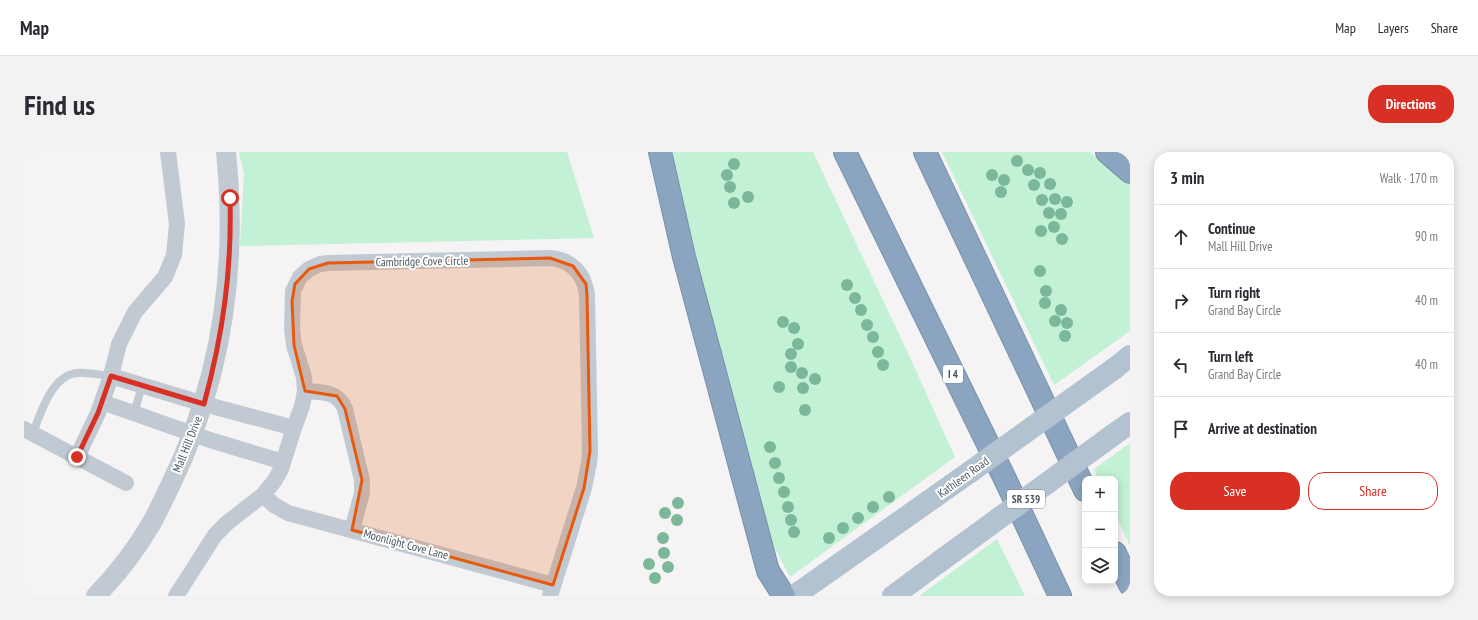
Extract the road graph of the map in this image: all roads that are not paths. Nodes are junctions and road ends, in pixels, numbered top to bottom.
1 (168, 152) edge
2 (226, 152) edge
3 (660, 152) edge
4 (845, 152) edge
5 (925, 152) edge
6 (1108, 153) edge
7 (1130, 164) edge
8 (1130, 172) edge
9 (1122, 362) edge
10 (111, 376) junction
11 (142, 386) junction
12 (305, 391) junction
13 (102, 402) junction
14 (204, 404) junction
15 (134, 413) junction
16 (1130, 422) edge
17 (294, 428) junction
18 (28, 431) edge
19 (192, 434) junction
20 (77, 457) junction
21 (283, 462) junction
22 (126, 483) dead end
23 (1082, 484) edge
24 (263, 495) junction
25 (352, 530) junction
26 (1118, 559) edge
27 (1130, 585) edge
28 (551, 590) edge
29 (96, 596) edge
30 (176, 596) edge
31 (784, 596) edge
32 (794, 596) edge
33 (892, 596) edge
34 (1060, 596) edge

1 - 10 street
2 - 14 street, Mall Hill Drive
3 - 31 highway
4 - 34 highway, I 4
5 - 23 highway
6 - 7 highway
6 - 8 highway
9 - 32 main road, Kathleen Road, bridge
10 - 11 street
10 - 13 street
10 - 18 lane
11 - 14 street
11 - 15 lane
12 - 17 street, Cambridge Cove Circle
12 - 25 street
12 - 28 street, Cambridge Cove Circle
13 - 15 street
13 - 20 street
14 - 17 street
14 - 19 street, Mall Hill Drive
15 - 19 street
16 - 33 main road, SR 539, bridge
17 - 21 street, Cambridge Cove Circle
18 - 20 street
19 - 21 street
19 - 29 street, Mall Hill Drive
20 - 22 street
21 - 24 street, Cambridge Cove Circle
24 - 25 street, Moonlight Cove Lane
24 - 30 street, Cambridge Cove Circle
25 - 28 street, Moonlight Cove Lane
26 - 27 highway

